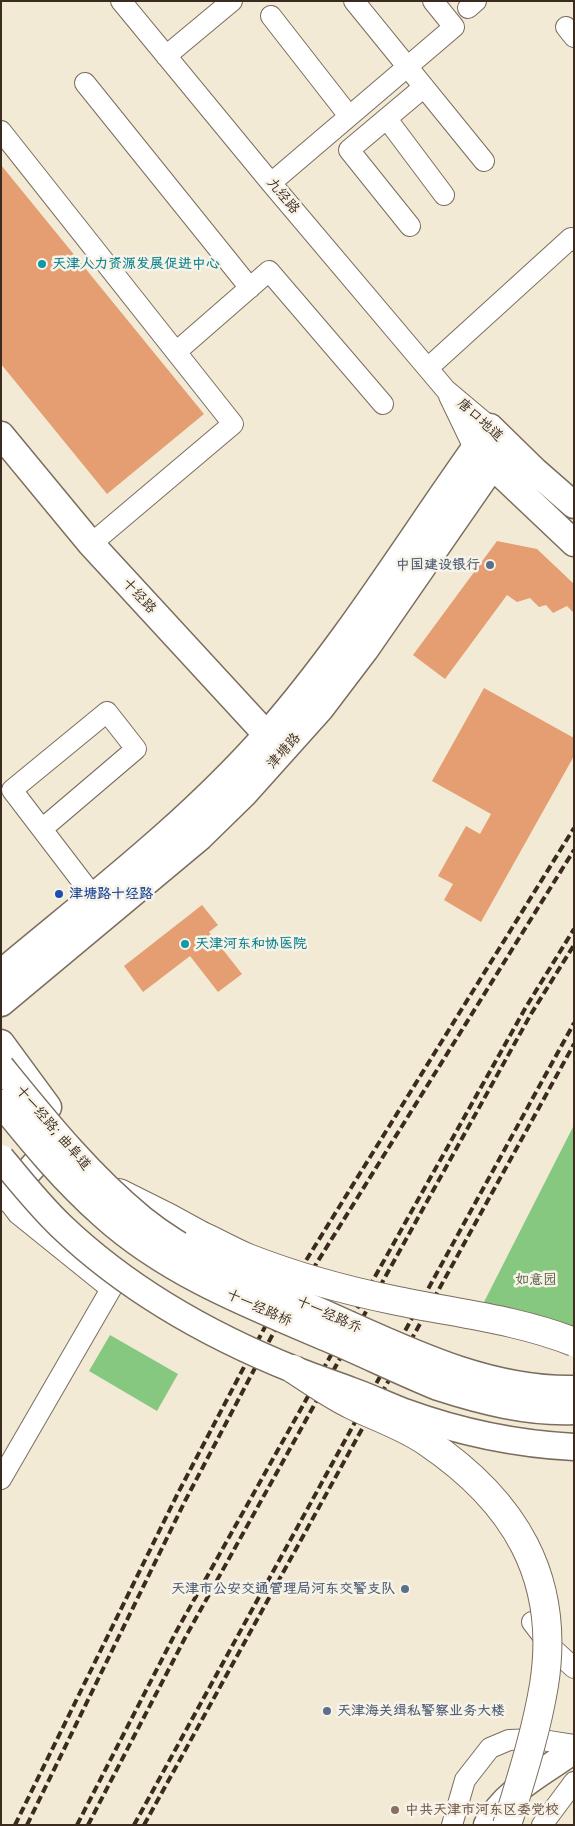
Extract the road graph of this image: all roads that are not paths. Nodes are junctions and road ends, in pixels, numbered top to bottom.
1 (121, 1) edge
2 (232, 1) edge
3 (354, 1) edge
4 (433, 1) edge
5 (271, 16) dead end
6 (166, 56) junction
7 (407, 66) junction
8 (86, 83) dead end
9 (424, 87) junction
10 (349, 116) junction
11 (386, 119) junction
12 (332, 130) junction
13 (1, 131) edge
14 (349, 150) junction
15 (484, 160) dead end
16 (271, 183) junction
17 (444, 195) dead end
18 (410, 226) dead end
19 (574, 241) edge
20 (250, 288) junction
21 (176, 352) junction
22 (428, 368) junction
23 (446, 390) junction
24 (383, 404) dead end
25 (1, 435) edge
26 (499, 436) junction
27 (474, 448) junction
28 (493, 467) junction
29 (572, 497) edge
30 (574, 543) edge
31 (91, 544) junction
32 (275, 743) junction
33 (42, 829) junction
34 (93, 896) junction
35 (1, 973) edge
36 (1, 1003) edge
37 (1, 1043) edge
38 (1, 1067) edge
39 (1, 1103) edge
40 (1, 1127) edge
41 (1, 1158) edge
42 (107, 1188) junction
43 (3, 1197) edge
44 (574, 1342) edge
45 (294, 1369) junction
46 (574, 1389) edge
47 (574, 1411) edge
48 (574, 1428) edge
49 (574, 1447) edge
50 (1, 1478) edge
51 (532, 1622) dead end
52 (574, 1668) edge
53 (574, 1745) edge
54 (574, 1750) edge
55 (574, 1782) edge
56 (452, 1825) edge
57 (487, 1825) edge
58 (507, 1825) edge
59 (542, 1825) edge

1 - 6 street, 九经路
2 - 6 street
3 - 7 street
4 - 7 street
5 - 10 street
6 - 16 street, 九经路
7 - 9 street
7 - 10 street
8 - 20 street
9 - 11 street
9 - 15 street
10 - 12 street
11 - 14 street
11 - 17 street
12 - 14 street
12 - 16 street
13 - 21 street
14 - 18 street
16 - 22 street, 九经路
19 - 22 street
20 - 21 street
20 - 24 street
21 - 31 street
22 - 23 street, 九经路
23 - 26 street, 唐口地道
23 - 27 street, 唐口地道
25 - 31 main road, 十经路
26 - 27 main road, 津塘路
26 - 28 main road, 津塘路
26 - 29 main road, 唐口地道
27 - 28 main road, 唐口地道
27 - 32 main road, 津塘路
28 - 30 main road, 唐口地道
28 - 32 main road, 津塘路
31 - 32 main road, 十经路
32 - 34 main road, 津塘路
32 - 36 main road, 津塘路
33 - 33 street
33 - 34 street
34 - 35 main road, 津塘路
37 - 43 main road
38 - 42 main road, 十一经路; 曲阜道, bridge
39 - 47 main road, 十一经路桥, bridge
40 - 48 main road, 十一经路桥
41 - 45 main road, bridge
42 - 44 highway, bridge
42 - 46 main road, 十一经路乔, bridge
43 - 50 street
45 - 49 main road, bridge
45 - 58 highway, bridge
51 - 52 street
53 - 56 street
54 - 57 main road
55 - 59 street

